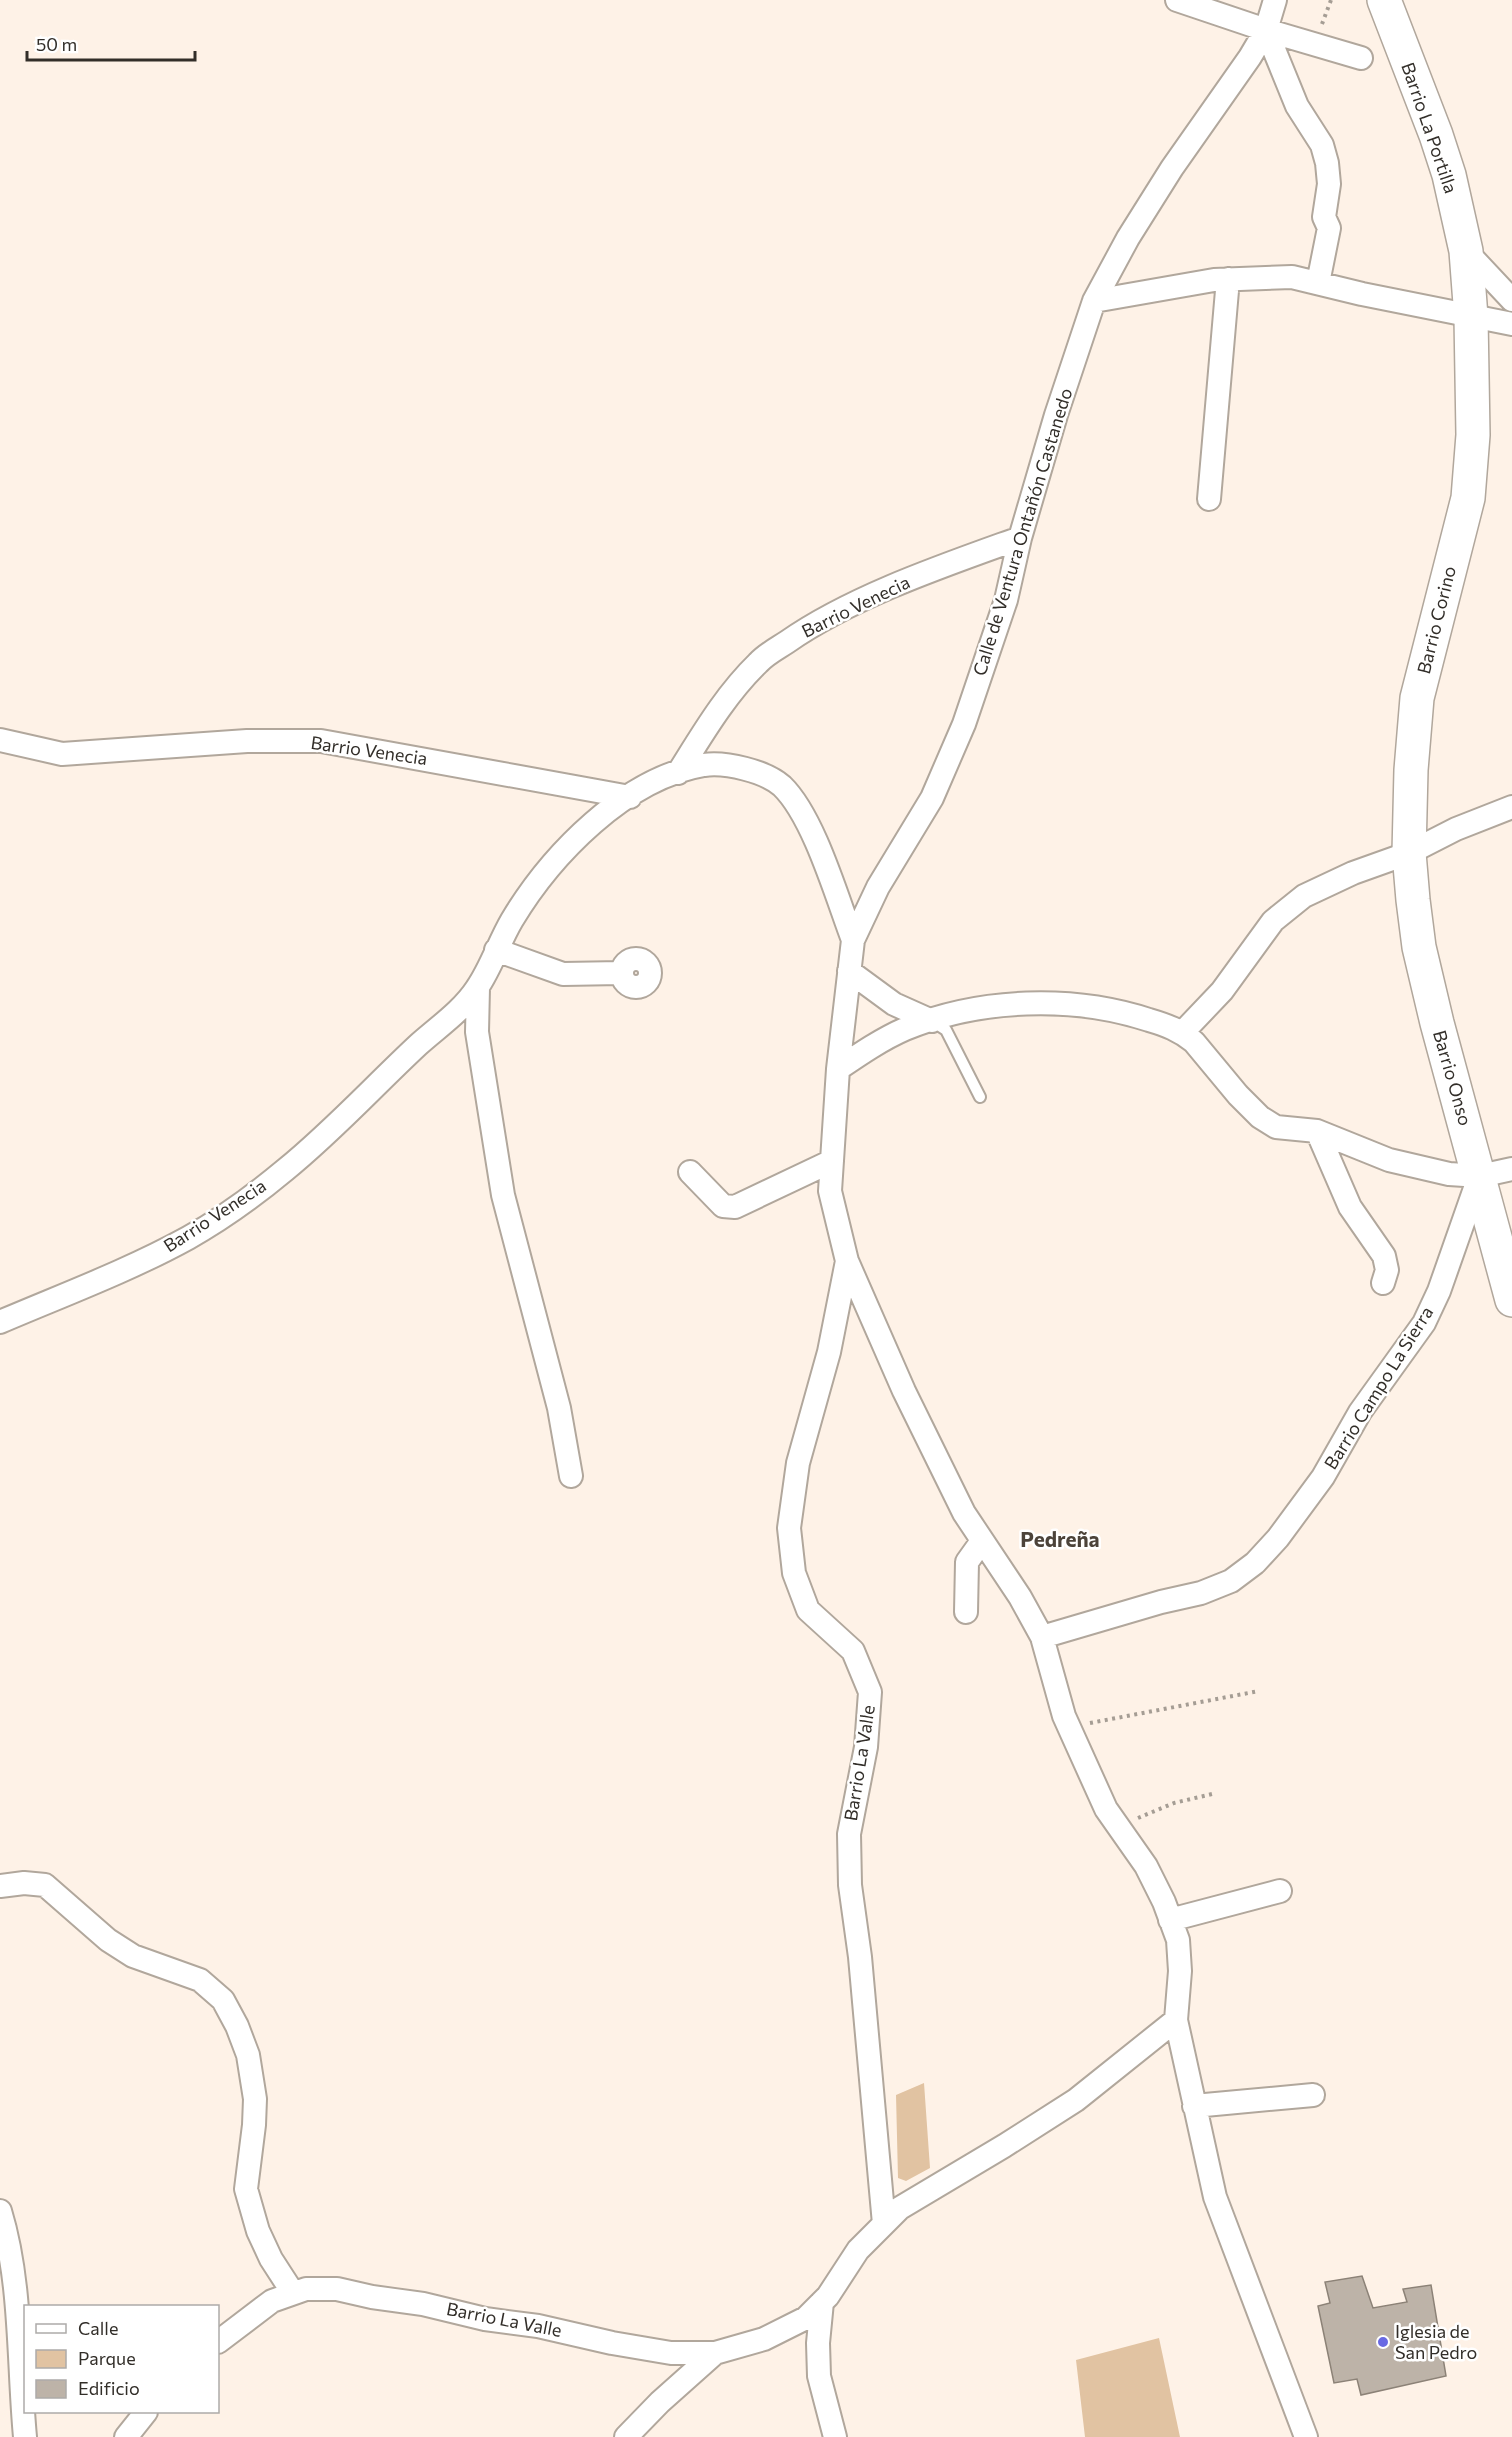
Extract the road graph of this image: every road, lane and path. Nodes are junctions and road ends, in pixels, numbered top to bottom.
1 (1177, 0) edge
2 (1275, 0) edge
3 (1384, 0) edge
4 (1266, 30) junction
5 (1361, 58) dead end
6 (1466, 252) junction
7 (1228, 279) junction
8 (1318, 283) junction
9 (1509, 297) edge
10 (1094, 301) junction
11 (1470, 305) junction
12 (1512, 324) edge
13 (1209, 499) dead end
14 (1020, 538) junction
15 (0, 740) edge
16 (678, 773) junction
17 (630, 796) junction
18 (1512, 807) edge
19 (1409, 853) junction
20 (854, 940) junction
21 (496, 950) junction
22 (849, 971) junction
23 (621, 973) dead end
24 (478, 988) junction
25 (932, 1020) junction
26 (1183, 1032) junction
27 (838, 1069) junction
28 (980, 1097) dead end
29 (1317, 1131) junction
30 (832, 1161) junction
31 (1512, 1169) edge
32 (690, 1172) dead end
33 (1480, 1176) junction
34 (847, 1261) junction
35 (1383, 1283) dead end
36 (1512, 1300) edge
37 (0, 1322) edge
38 (570, 1476) dead end
39 (982, 1541) junction
40 (966, 1612) dead end
41 (1042, 1637) junction
42 (1259, 1691) dead end
43 (1069, 1727) junction
44 (1212, 1794) dead end
45 (1117, 1826) junction
46 (0, 1886) edge
47 (1280, 1891) dead end
48 (1170, 1920) junction
49 (1176, 2020) junction
50 (1313, 2095) dead end
51 (1194, 2106) junction
52 (0, 2211) edge
53 (884, 2224) junction
54 (293, 2293) junction
55 (822, 2302) junction
56 (219, 2341) edge
57 (715, 2354) junction
58 (145, 2413) edge
59 (25, 2437) edge
60 (126, 2437) edge
61 (626, 2437) edge
62 (835, 2437) edge
63 (1306, 2437) edge

1 - 4 street
2 - 4 street, Calle de Ventura Ontañón Castanedo
3 - 6 main road, Barrio La Portilla
4 - 5 street
4 - 8 street
4 - 10 street, Calle de Ventura Ontañón Castanedo
6 - 9 street
6 - 11 main road, Barrio La Portilla
7 - 8 street
7 - 10 street
7 - 13 street
8 - 11 street
9 - 11 street
10 - 14 street, Calle de Ventura Ontañón Castanedo
11 - 12 street
11 - 19 main road, Barrio Corino
14 - 16 street, Barrio Venecia
14 - 20 street, Calle de Ventura Ontañón Castanedo
15 - 17 street, Barrio Venecia
16 - 17 street, Barrio Venecia
16 - 20 street, Barrio Venecia
17 - 21 street, Barrio Venecia
18 - 19 street
19 - 26 street
19 - 33 main road, Barrio Onso
20 - 22 street, Calle de Ventura Ontañón Castanedo
21 - 23 street
21 - 24 street, Barrio Venecia
22 - 25 street
22 - 27 street, Calle de Ventura Ontañón Castanedo
24 - 37 street, Barrio Venecia
24 - 38 street, Barrio Venecia
25 - 26 street
25 - 27 street
25 - 28 lane
26 - 29 street
27 - 30 street, Calle de Ventura Ontañón Castanedo
29 - 33 street
29 - 35 street
30 - 32 street
30 - 34 street, Calle de Ventura Ontañón Castanedo
31 - 33 street
33 - 36 main road, Barrio Onso
33 - 41 street, Barrio Campo La Sierra
34 - 39 street, Calle de Ventura Ontañón Castanedo
34 - 53 street, Barrio La Valle
39 - 40 street
39 - 41 street, Calle de Ventura Ontañón Castanedo
41 - 43 street, Calle de Ventura Ontañón Castanedo
42 - 43 path
43 - 45 street, Calle de Ventura Ontañón Castanedo
44 - 45 path
45 - 48 street, Calle de Ventura Ontañón Castanedo
46 - 54 street
47 - 48 street
48 - 49 street, Calle de Ventura Ontañón Castanedo
49 - 51 street, Calle de Ventura Ontañón Castanedo
49 - 53 street, Barrio La Valle
50 - 51 street
51 - 63 street, Calle de Ventura Ontañón Castanedo
52 - 59 street
53 - 55 street, Barrio La Valle
54 - 56 street, Barrio La Valle
54 - 57 street, Barrio La Valle
55 - 57 street, Barrio La Valle
55 - 62 street, Barrio La Valle
57 - 61 street, Barrio La Valle
58 - 60 street

